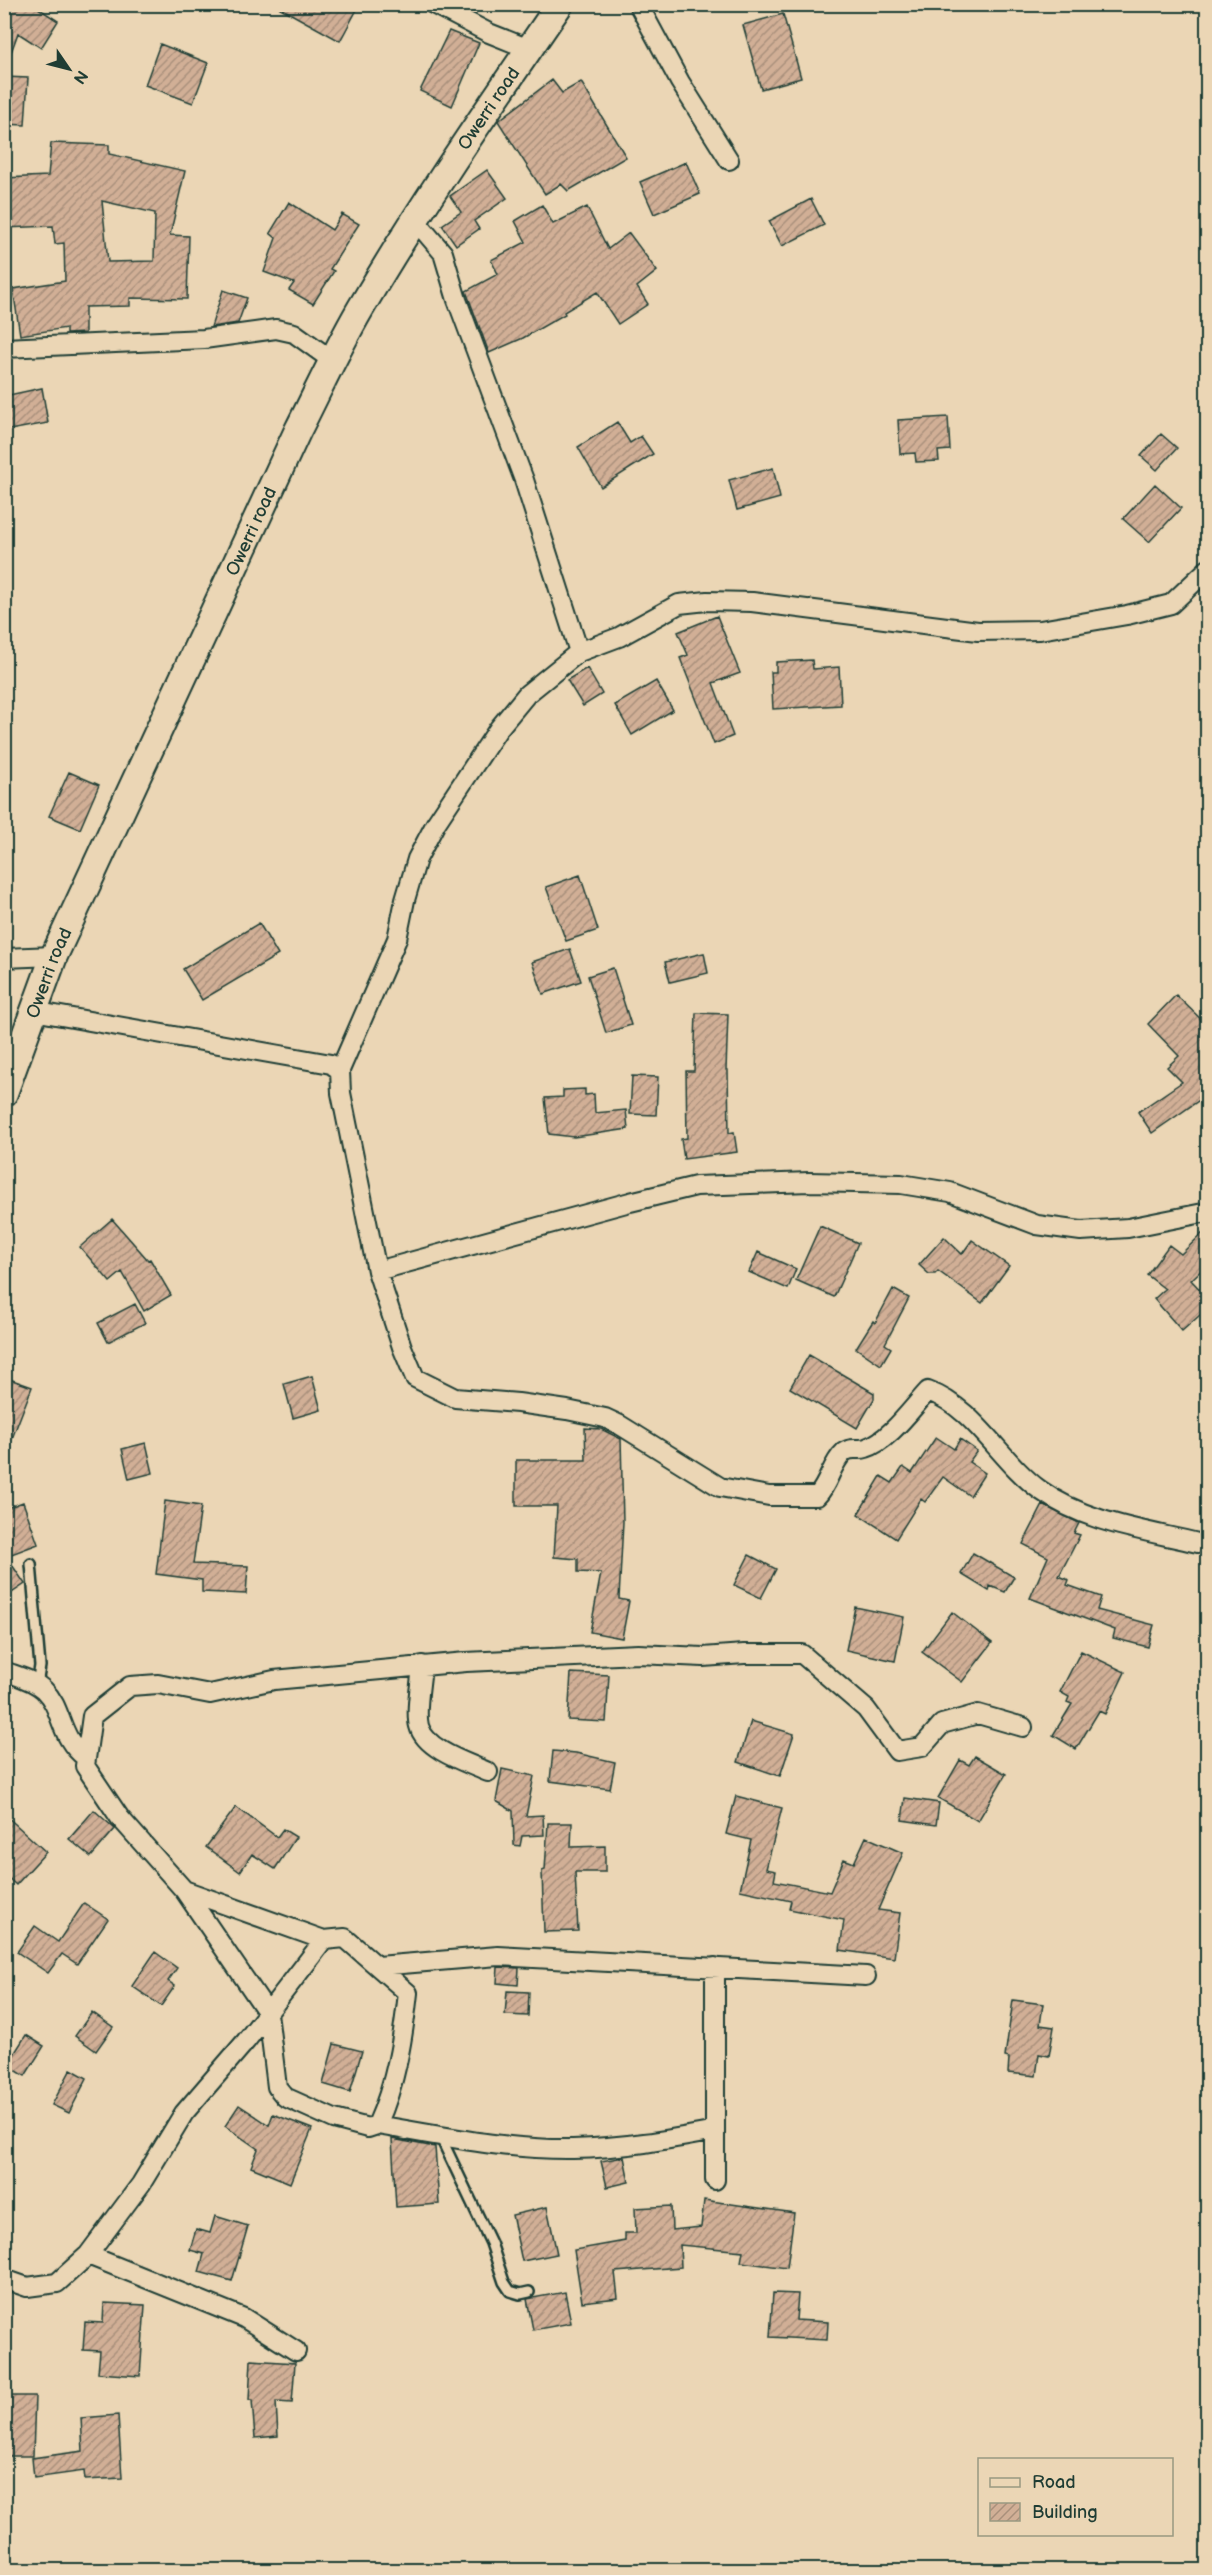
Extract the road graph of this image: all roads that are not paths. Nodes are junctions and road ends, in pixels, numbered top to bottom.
1 (433, 4) edge
2 (560, 4) edge
3 (638, 4) edge
4 (529, 49) junction
5 (729, 160) dead end
6 (415, 219) junction
7 (4, 348) edge
8 (333, 361) junction
9 (1208, 569) edge
10 (579, 652) junction
11 (54, 956) junction
12 (4, 958) edge
13 (33, 1011) junction
14 (339, 1070) junction
15 (4, 1093) edge
16 (1208, 1212) edge
17 (378, 1271) junction
18 (1208, 1543) edge
19 (31, 1564) dead end
20 (422, 1665) junction
21 (4, 1671) edge
22 (37, 1685) junction
23 (1023, 1727) dead end
24 (86, 1758) junction
25 (488, 1772) dead end
26 (184, 1890) junction
27 (324, 1940) junction
28 (378, 1966) junction
29 (715, 1967) junction
30 (866, 1976) dead end
31 (268, 2013) junction
32 (376, 2125) junction
33 (715, 2131) junction
34 (441, 2138) junction
35 (715, 2180) dead end
36 (88, 2255) junction
37 (4, 2279) edge
38 (529, 2292) dead end
39 (296, 2351) dead end

1 - 4 street
2 - 4 main road, Owerri road
3 - 5 street
4 - 6 main road, Owerri road
6 - 8 main road, Owerri road
6 - 10 street
7 - 8 street
8 - 11 main road, Owerri road
9 - 10 street
10 - 14 street
11 - 12 street
11 - 13 main road, Owerri road
13 - 14 street
13 - 15 main road, Owerri road
14 - 17 street
16 - 17 street
17 - 18 street
19 - 22 lane
20 - 23 street
20 - 24 street
20 - 25 street
21 - 22 street
22 - 24 street
24 - 26 street
26 - 27 street
26 - 31 street
27 - 28 street
27 - 31 street
28 - 29 street
28 - 32 street
29 - 30 street
29 - 33 street
31 - 32 street
31 - 36 street
32 - 34 street
33 - 34 street
33 - 35 street
34 - 38 lane
36 - 37 street
36 - 39 street

